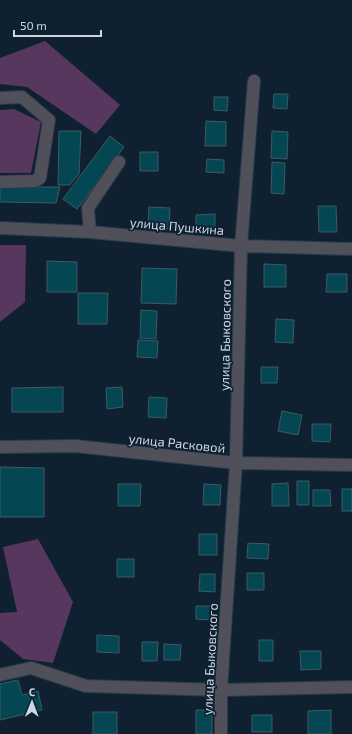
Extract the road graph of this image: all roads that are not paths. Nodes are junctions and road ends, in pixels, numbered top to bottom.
1 (254, 81) dead end
2 (0, 98) edge
3 (119, 162) dead end
4 (0, 182) edge
5 (0, 228) edge
6 (90, 232) junction
7 (241, 246) junction
8 (352, 249) edge
9 (0, 448) edge
10 (236, 463) junction
11 (352, 465) edge
12 (0, 675) edge
13 (352, 687) edge
14 (221, 690) junction
15 (221, 734) edge

1 - 7 street, улица Быковского
2 - 4 street
3 - 6 street
5 - 6 street, улица Пушкина
6 - 7 street, улица Пушкина
7 - 8 street, улица Пушкина
7 - 10 street, улица Быковского
9 - 10 street, улица Расковой
10 - 11 street, улица Расковой
10 - 14 street, улица Быковского
12 - 14 street
13 - 14 street
14 - 15 street, улица Быковского

